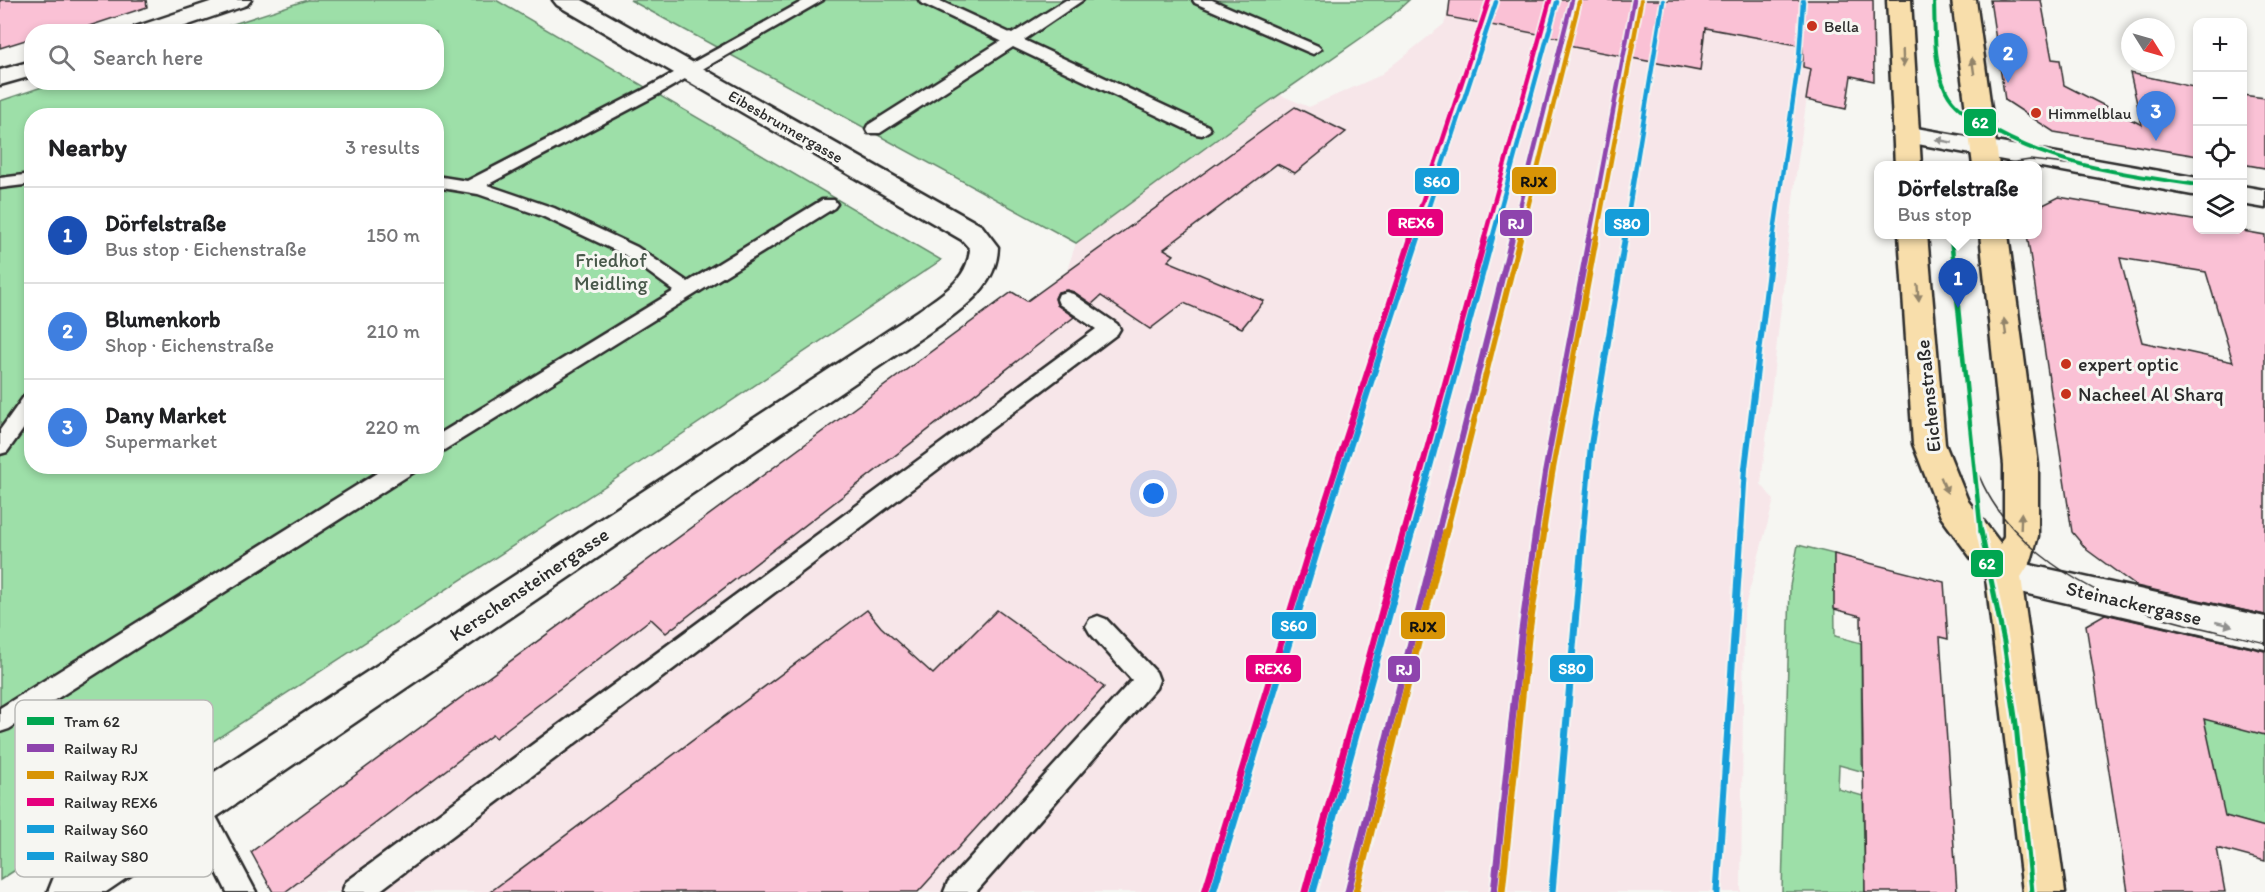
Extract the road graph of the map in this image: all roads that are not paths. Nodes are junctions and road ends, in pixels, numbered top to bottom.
1 (239, 0) edge
2 (565, 0) edge
3 (816, 0) edge
4 (926, 0) edge
5 (1076, 0) edge
6 (1200, 0) edge
7 (1899, 0) edge
8 (1964, 0) edge
9 (167, 24) edge
10 (1012, 41) junction
11 (1313, 49) dead end
12 (24, 70) edge
13 (689, 71) junction
14 (0, 78) edge
15 (874, 129) dead end
16 (1202, 130) dead end
17 (1905, 134) junction
18 (1985, 157) edge
19 (1908, 161) edge
20 (2012, 161) edge
21 (2042, 165) edge
22 (24, 180) edge
23 (444, 182) edge
24 (0, 183) edge
25 (471, 186) junction
26 (2193, 187) edge
27 (2247, 196) edge
28 (2265, 199) edge
29 (828, 204) dead end
30 (1913, 239) edge
31 (1995, 239) edge
32 (982, 267) joint
33 (688, 292) junction
34 (1066, 299) dead end
35 (24, 412) edge
36 (444, 442) edge
37 (0, 446) edge
38 (393, 474) edge
39 (2003, 574) junction
40 (1098, 626) dead end
41 (2265, 633) edge
42 (33, 700) edge
43 (15, 712) edge
44 (0, 721) edge
45 (213, 795) edge
46 (213, 838) edge
47 (91, 877) edge
48 (69, 892) edge
49 (242, 892) edge
50 (356, 892) edge
51 (958, 892) edge
52 (2044, 892) edge

1 - 9 street
2 - 13 street, Eibesbrunnergasse
3 - 13 lane
4 - 10 lane
5 - 10 lane
6 - 11 lane
7 -> 17 main road
18 -> 8 main road
10 - 15 lane
10 - 16 lane
12 - 14 street
13 - 25 lane
13 - 32 street, Eibesbrunnergasse
18 -> 17 street
17 - 19 main road
18 - 20 street
21 - 26 street
22 - 24 lane
23 - 25 lane
25 - 33 lane
27 - 28 street
29 - 33 lane
30 -> 39 main road, Eichenstraße
39 -> 31 main road
32 - 45 street, Kerschensteinergasse
33 - 36 lane
34 - 50 lane
35 - 37 lane
38 - 42 lane
39 -> 41 street, Steinackergasse
39 - 52 main road, Eichenstraße
40 - 51 lane
43 - 44 lane
46 - 49 lane
47 - 48 street, Kerschensteinergasse

